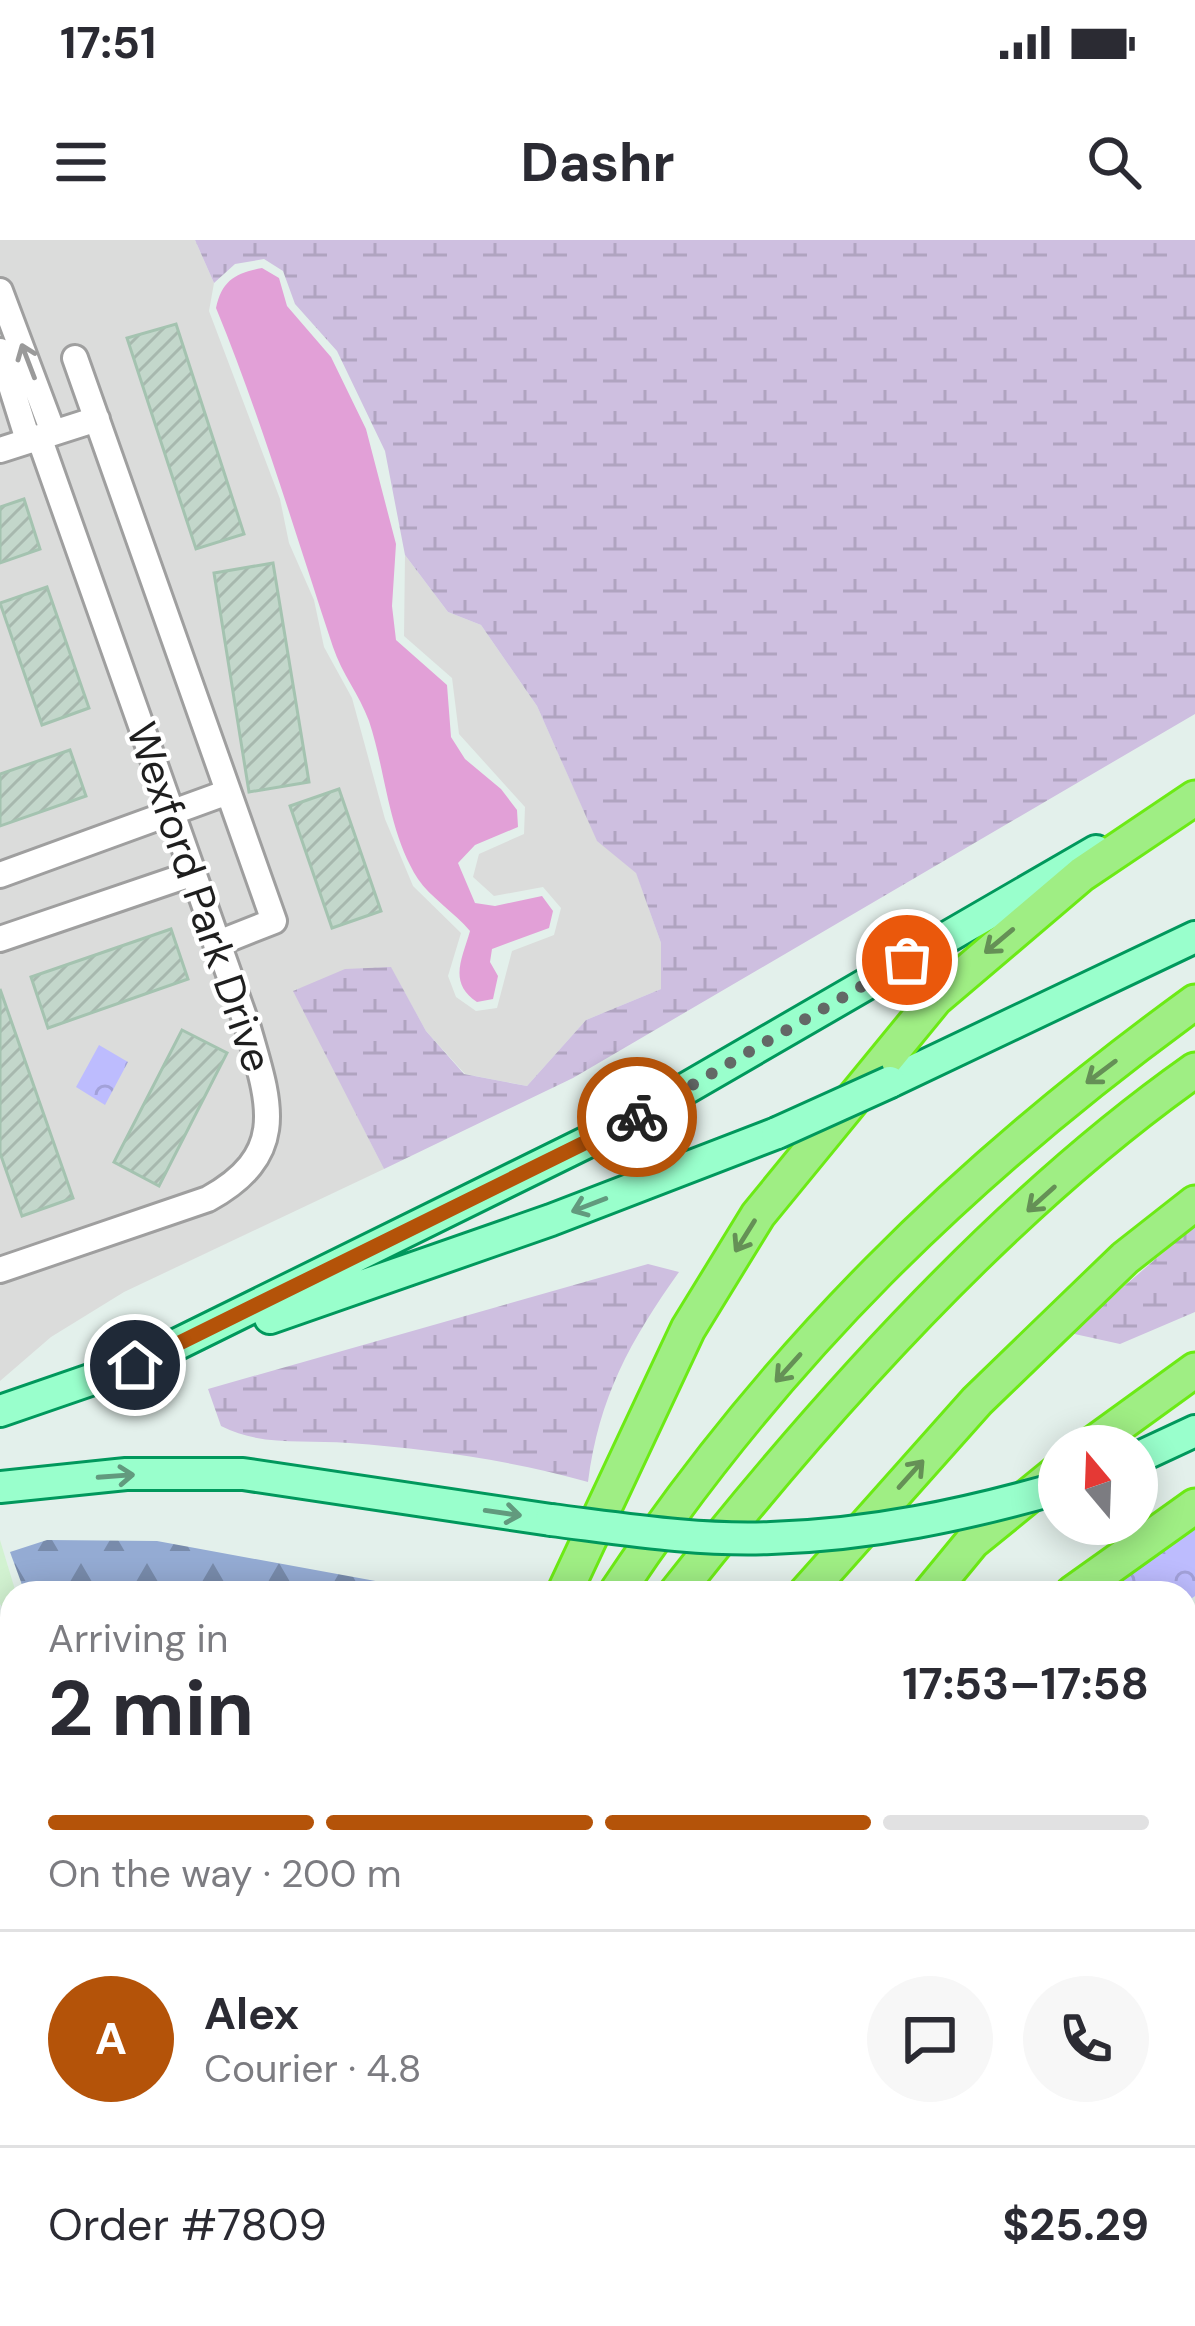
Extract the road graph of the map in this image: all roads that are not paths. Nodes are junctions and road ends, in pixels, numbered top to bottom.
1 (0, 292) edge
2 (0, 351) edge
3 (75, 358) dead end
4 (97, 418) junction
5 (40, 436) junction
6 (0, 450) edge
7 (228, 792) junction
8 (1195, 796) edge
9 (171, 812) junction
10 (0, 874) edge
11 (191, 874) junction
12 (1195, 937) edge
13 (0, 939) edge
14 (216, 944) junction
15 (1195, 1002) edge
16 (1195, 1070) edge
17 (1195, 1203) edge
18 (0, 1270) edge
19 (135, 1365) junction
20 (1195, 1370) edge
21 (0, 1411) edge
22 (1119, 1425) edge
23 (1195, 1431) edge
24 (1158, 1448) edge
25 (0, 1487) edge
26 (1038, 1488) edge
27 (1038, 1493) edge
28 (1195, 1506) edge
29 (570, 1581) edge
30 (624, 1581) edge
31 (685, 1581) edge
32 (817, 1581) edge
33 (940, 1581) edge
34 (1090, 1581) edge

5 -> 1 street, Wexford Park Drive
2 - 5 street, Wexford Park Drive
3 - 4 street
4 - 5 street
4 - 7 street
5 - 6 street
5 - 9 street, Wexford Park Drive
7 - 9 street
7 - 14 street
8 - 19 main road
8 -> 29 highway
9 - 10 street
9 - 11 street, Wexford Park Drive
11 - 13 street
11 - 14 street, Wexford Park Drive
12 -> 19 main road, bridge
14 - 18 street, Wexford Park Drive
15 -> 30 highway
16 -> 31 highway
32 -> 17 highway
19 - 21 main road
20 - 22 highway
23 - 24 main road
25 -> 27 main road, bridge
26 - 33 highway
28 - 34 highway

